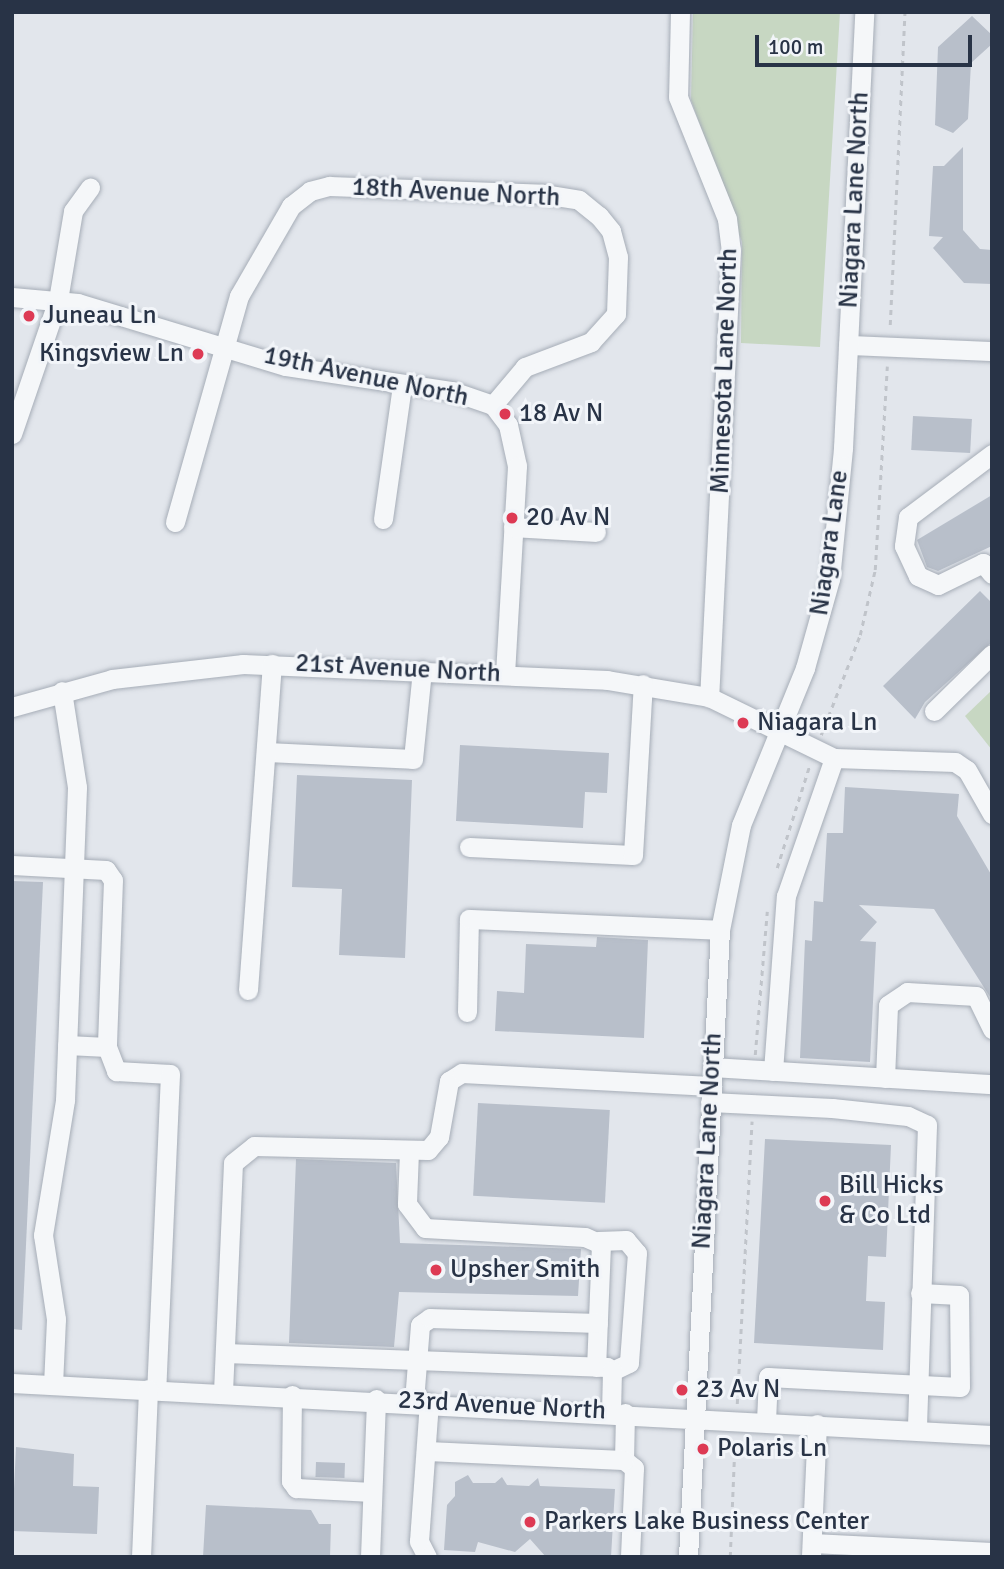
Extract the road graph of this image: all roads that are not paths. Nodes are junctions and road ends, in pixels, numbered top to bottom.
1 (680, 12) edge
2 (864, 12) edge
3 (90, 188) dead end
4 (12, 297) edge
5 (58, 300) junction
6 (221, 345) junction
7 (848, 345) junction
8 (992, 351) edge
9 (402, 385) junction
10 (493, 405) junction
11 (12, 434) edge
12 (992, 454) edge
13 (383, 519) dead end
14 (175, 522) dead end
15 (513, 527) junction
16 (596, 531) dead end
17 (989, 565) edge
18 (992, 654) edge
19 (272, 664) junction
20 (422, 670) junction
21 (505, 674) junction
22 (643, 684) junction
23 (62, 691) junction
24 (709, 697) junction
25 (12, 707) edge
26 (934, 711) dead end
27 (777, 733) junction
28 (266, 752) junction
29 (834, 758) junction
30 (992, 814) edge
31 (469, 847) dead end
32 (12, 864) edge
33 (73, 867) junction
34 (720, 930) junction
35 (248, 990) dead end
36 (467, 1012) dead end
37 (992, 1029) edge
38 (67, 1045) junction
39 (107, 1047) junction
40 (773, 1071) junction
41 (885, 1078) junction
42 (992, 1084) edge
43 (711, 1085) junction
44 (409, 1151) junction
45 (598, 1241) junction
46 (920, 1293) junction
47 (598, 1322) junction
48 (225, 1353) junction
49 (415, 1360) junction
50 (604, 1369) junction
51 (12, 1384) edge
52 (53, 1385) junction
53 (915, 1385) junction
54 (152, 1389) junction
55 (223, 1392) junction
56 (292, 1395) junction
57 (376, 1399) junction
58 (422, 1401) junction
59 (618, 1412) junction
60 (694, 1417) junction
61 (766, 1421) junction
62 (817, 1424) junction
63 (916, 1429) junction
64 (992, 1435) edge
65 (426, 1451) junction
66 (624, 1460) junction
67 (372, 1492) junction
68 (811, 1550) edge
69 (992, 1552) edge
70 (141, 1557) edge
71 (370, 1557) edge
72 (427, 1557) edge
73 (630, 1557) edge
74 (688, 1557) edge

1 - 24 street, Minnesota Lane North
2 - 7 street, Niagara Lane North
3 - 5 street
4 - 5 street, 19th Avenue North
5 - 6 street, 19th Avenue North
5 - 11 street
6 - 9 street, 19th Avenue North
6 - 10 street, 18th Avenue North
6 - 14 street, 18th Avenue North
7 - 8 street
7 - 27 street, Niagara Lane
9 - 10 street, 19th Avenue North
9 - 13 street
10 - 15 street, 19th Avenue North
12 - 17 street
15 - 16 street
15 - 21 street, 19th Avenue North
18 - 26 street
19 - 20 street, 21st Avenue North
19 - 23 street, 21st Avenue North
19 - 28 street
20 - 21 street, 21st Avenue North
20 - 28 street
21 - 22 street, 21st Avenue North
22 - 24 street, 21st Avenue North
22 - 31 street
23 - 25 street, 21st Avenue North
23 - 33 street
24 - 27 street, 21st Avenue North
27 - 29 street, 21st Avenue North
27 - 34 street, Niagara Lane North
28 - 35 street
29 - 30 street
29 - 40 street
32 - 33 street
33 - 38 street
33 - 39 street
34 - 36 street
34 - 43 street, Niagara Lane North
37 - 41 street
38 - 39 street
38 - 52 street
39 - 54 street
40 - 41 street
40 - 43 street
41 - 42 street
43 - 44 street
43 - 46 street
43 - 60 street, Niagara Lane North
44 - 45 street
44 - 48 street
45 - 47 street
45 - 50 street
46 - 53 street
46 - 53 street
47 - 49 street
47 - 50 street
48 - 49 street
48 - 55 street
49 - 50 street
49 - 58 street
50 - 59 street
51 - 52 street, 23rd Avenue North
52 - 54 street, 23rd Avenue North
53 - 61 street
53 - 63 street
54 - 55 street, 23rd Avenue North
54 - 70 street
55 - 56 street, 23rd Avenue North
56 - 57 street, 23rd Avenue North
56 - 67 street
57 - 58 street, 23rd Avenue North
57 - 67 street
58 - 59 street, 23rd Avenue North
58 - 65 street
59 - 60 street, 23rd Avenue North
59 - 66 street
60 - 61 street, 23rd Avenue North
60 - 74 street, Niagara Lane North
61 - 62 street, 23rd Avenue North
62 - 63 street, 23rd Avenue North
62 - 68 street
63 - 64 street, 23rd Avenue North
65 - 66 street
65 - 72 street
66 - 73 street
67 - 71 street
68 - 69 street

